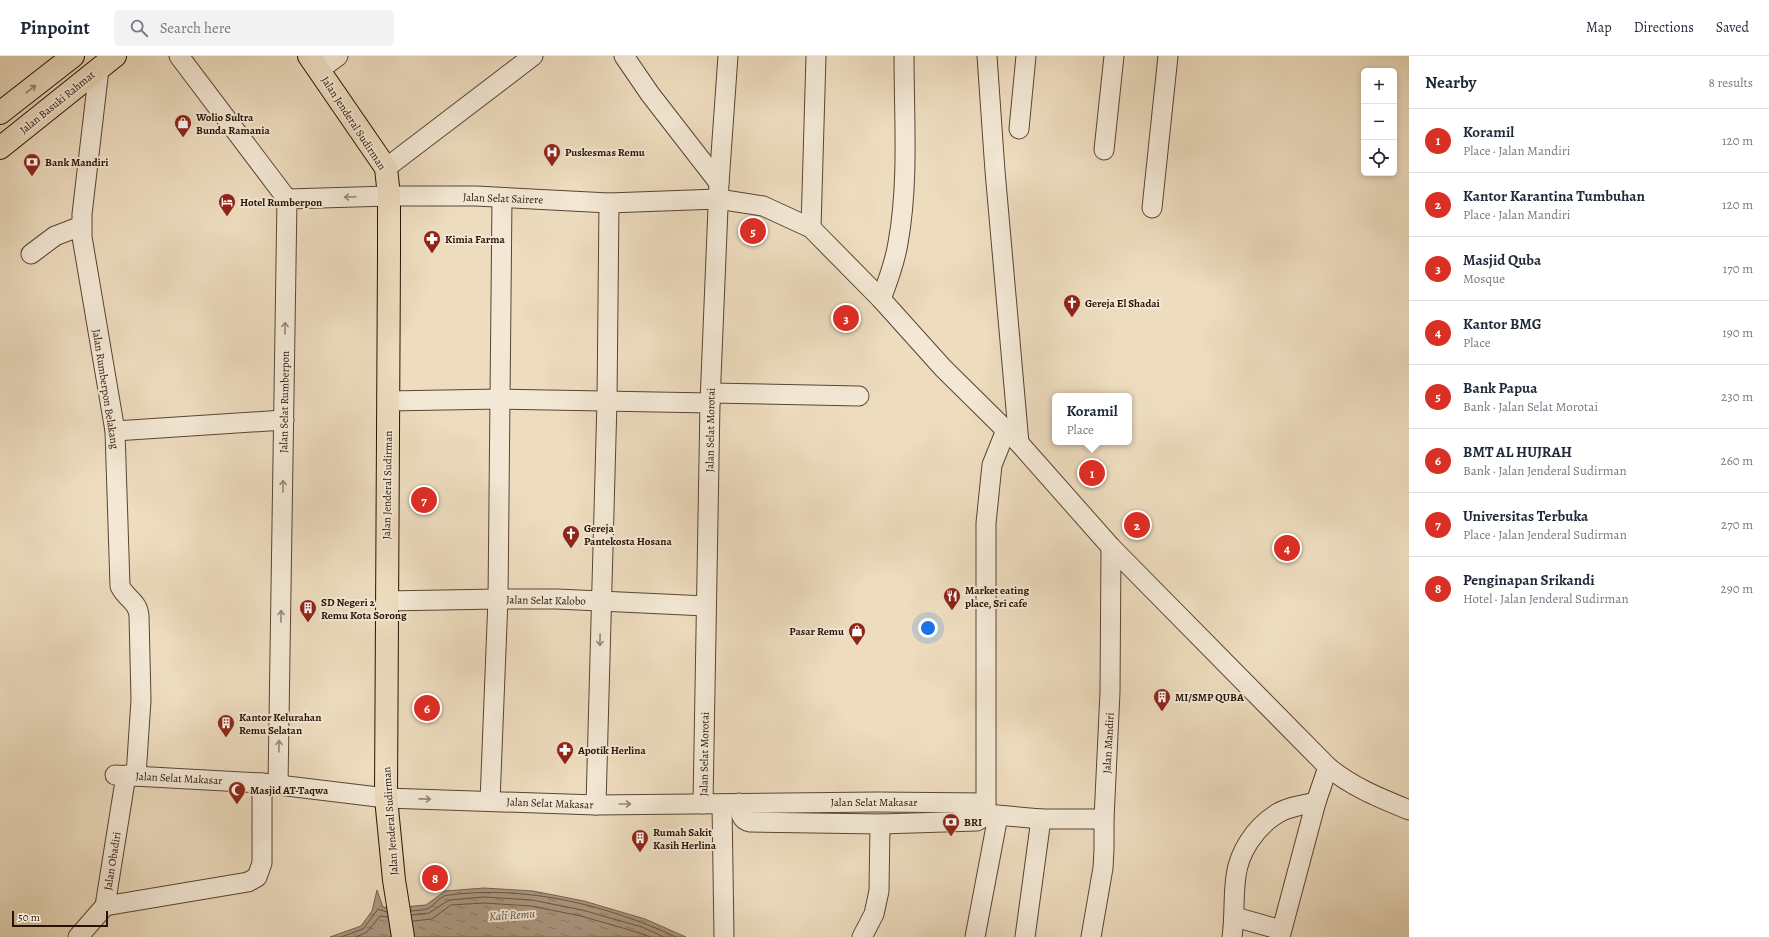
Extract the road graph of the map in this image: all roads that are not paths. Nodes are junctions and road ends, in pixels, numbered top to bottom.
1 (73, 56) edge
2 (179, 56) edge
3 (338, 56) edge
4 (533, 56) edge
5 (624, 56) edge
6 (728, 56) edge
7 (816, 56) edge
8 (904, 56) edge
9 (987, 56) edge
10 (1026, 56) edge
11 (1114, 56) edge
12 (1168, 56) edge
13 (107, 62) edge
14 (314, 63) edge
15 (0, 113) edge
16 (1019, 129) dead end
17 (0, 148) edge
18 (1104, 150) dead end
19 (386, 168) junction
20 (719, 191) junction
21 (389, 196) junction
22 (502, 198) junction
23 (287, 199) junction
24 (609, 203) junction
25 (1152, 208) dead end
26 (81, 226) junction
27 (810, 228) junction
28 (31, 254) dead end
29 (881, 299) junction
30 (860, 396) dead end
31 (711, 398) junction
32 (500, 399) junction
33 (388, 401) junction
34 (607, 401) junction
35 (284, 420) junction
36 (115, 431) junction
37 (1013, 436) junction
38 (1112, 547) junction
39 (498, 599) junction
40 (386, 601) junction
41 (601, 602) junction
42 (706, 606) junction
43 (1328, 767) junction
44 (126, 775) junction
45 (270, 784) junction
46 (386, 798) junction
47 (490, 801) junction
48 (1316, 802) junction
49 (596, 804) junction
50 (721, 804) junction
51 (1409, 810) edge
52 (990, 811) junction
53 (1041, 819) junction
54 (1104, 819) junction
55 (880, 824) junction
56 (105, 906) junction
57 (1235, 917) junction
58 (1280, 934) edge
59 (78, 937) edge
60 (403, 937) edge
61 (724, 937) edge
62 (862, 937) edge
63 (975, 937) edge
64 (1025, 937) edge
65 (1091, 937) edge
66 (1232, 937) edge

15 -> 1 main road
2 - 23 street
3 - 14 street
4 - 19 street
5 - 20 street
6 - 20 street, Jalan Selat Morotai
7 - 27 street
8 - 29 street
9 - 37 street
10 - 16 street
11 - 18 street
12 - 25 street
13 - 17 main road, Jalan Basuki Rahmat
13 - 26 street, Jalan Rumberpon Belakang
14 - 19 main road, Jalan Jenderal Sudirman
19 - 21 main road, Jalan Jenderal Sudirman
20 - 24 street, Jalan Selat Sairere
20 - 27 street, Jalan Selat Sairere
20 - 31 street, Jalan Selat Morotai
21 - 22 street, Jalan Selat Sairere
21 -> 23 street, Jalan Selat Sairere
21 - 33 main road, Jalan Jenderal Sudirman
22 - 24 street, Jalan Selat Sairere
22 - 32 street
35 -> 23 street, Jalan Selat Rumberpon
24 - 34 street
26 - 28 street
26 - 36 street, Jalan Rumberpon Belakang
27 - 29 street, Jalan Selat Sairere
29 - 37 street, Jalan Selat Sairere
30 - 31 street
31 - 34 street
31 - 42 street, Jalan Selat Morotai
32 - 33 street
32 - 34 street
32 - 39 street
33 - 40 main road, Jalan Jenderal Sudirman
34 - 41 street
35 - 36 street
45 -> 35 street, Jalan Selat Rumberpon
36 - 44 street, Jalan Rumberpon Belakang
37 - 38 street, Jalan Selat Sairere
37 - 52 street
38 - 43 street, Jalan Selat Sairere
38 - 54 street, Jalan Mandiri
39 - 40 street, Jalan Selat Kalobo
39 - 41 street, Jalan Selat Kalobo
39 - 47 street
40 - 46 main road, Jalan Jenderal Sudirman
41 - 42 street, Jalan Selat Kalobo
41 -> 49 street
42 - 50 street, Jalan Selat Morotai
43 - 48 street
43 - 51 street, Jalan Selat Sairere
44 - 45 street, Jalan Selat Makasar
44 - 56 street, Jalan Obadiri
45 - 46 street, Jalan Selat Makasar
45 - 56 street, Jalan Selat Rumberpon
46 -> 47 street, Jalan Selat Makasar
46 - 60 main road, Jalan Jenderal Sudirman
47 - 49 street, Jalan Selat Makasar
48 - 57 street
48 - 58 street
49 -> 50 street, Jalan Selat Makasar
50 - 52 street, Jalan Selat Makasar
50 - 55 street
50 - 61 street, Jalan Selat Morotai
52 - 53 street, Jalan Selat Makasar
52 - 55 street
52 - 63 street
53 - 54 street, Jalan Selat Makasar
53 - 64 street
54 - 65 street, Jalan Mandiri
55 - 62 street
56 - 59 street, Jalan Obadiri
57 - 58 street
57 - 66 street

